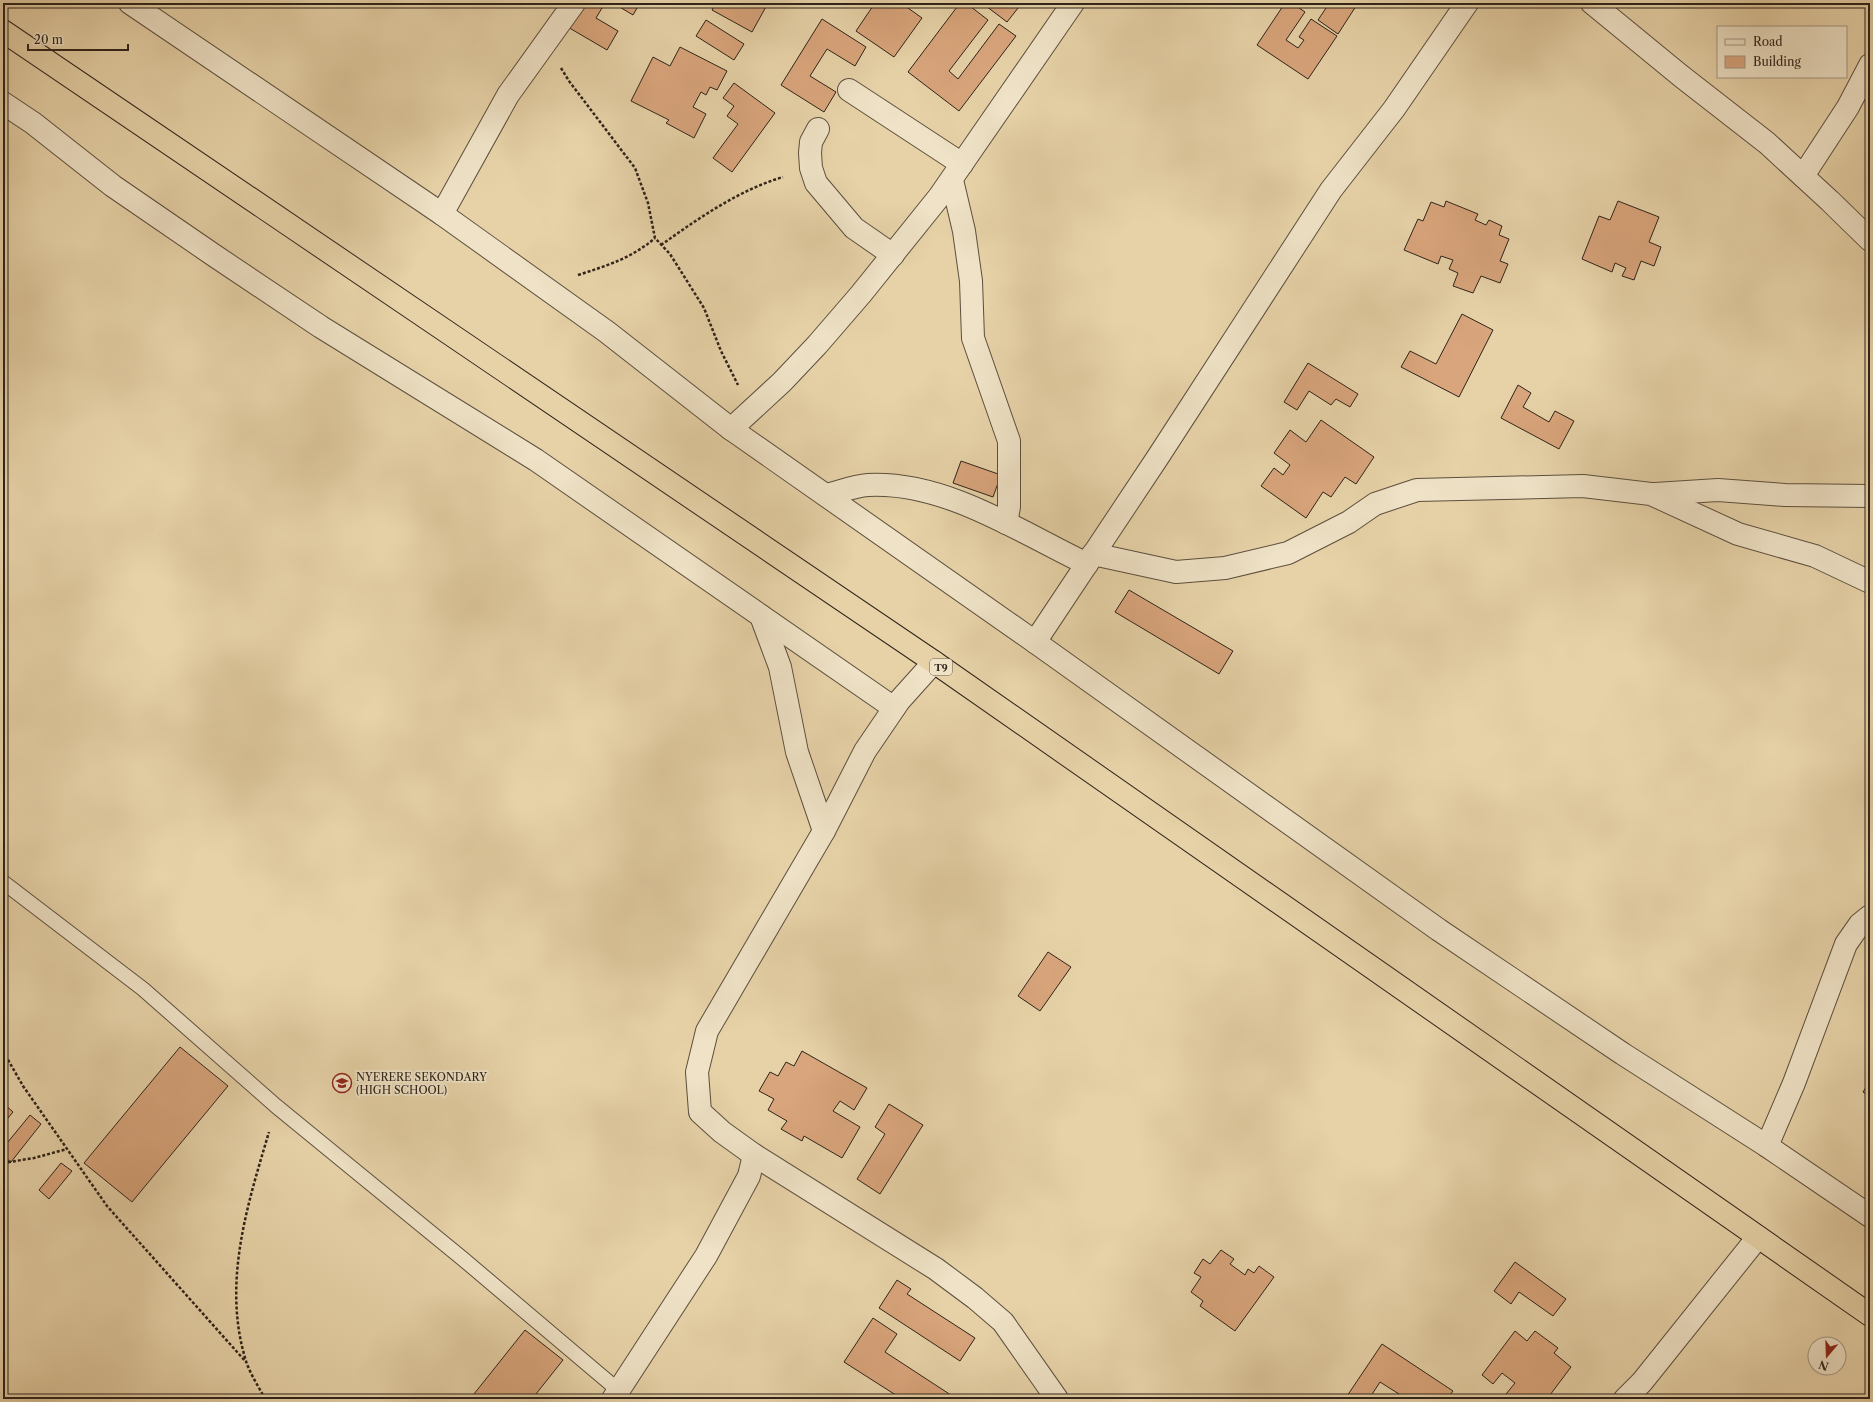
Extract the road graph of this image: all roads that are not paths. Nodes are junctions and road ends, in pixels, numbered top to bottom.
1 (130, 3) edge
2 (574, 3) edge
3 (1073, 3) edge
4 (1467, 3) edge
5 (1592, 3) edge
6 (3, 31) edge
7 (1870, 65) edge
8 (849, 90) dead end
9 (3, 103) edge
10 (818, 129) dead end
11 (957, 172) junction
12 (1803, 176) junction
13 (442, 214) junction
14 (1870, 240) edge
15 (892, 255) junction
16 (731, 429) junction
17 (1651, 494) junction
18 (826, 495) junction
19 (1870, 496) edge
20 (1006, 523) junction
21 (1090, 559) junction
22 (1870, 582) edge
23 (761, 616) junction
24 (1035, 642) junction
25 (934, 662) junction
26 (894, 708) junction
27 (824, 831) junction
28 (3, 882) edge
29 (1870, 916) edge
30 (1767, 1146) junction
31 (754, 1155) junction
32 (1870, 1216) edge
33 (1758, 1237) junction
34 (1870, 1315) edge
35 (618, 1396) edge
36 (1057, 1399) edge
37 (1625, 1399) edge

1 - 13 street
2 - 13 street
3 - 11 street
4 - 21 street
5 - 12 street
6 - 25 highway, T9
7 - 12 street
8 - 11 street
9 - 23 street
10 - 15 street
11 - 15 street
11 - 20 street
12 - 14 street
13 - 16 street
15 - 16 street
16 - 18 street
17 - 19 street
17 - 21 street
17 - 22 street
18 - 20 street
18 - 24 street
20 - 21 street
21 - 24 street
23 - 26 street
23 - 27 street
24 - 30 street
25 - 26 street
25 - 33 highway, T9
26 - 27 street
27 - 31 street
28 - 35 lane
29 - 30 street
30 - 32 street
31 - 35 street
31 - 36 street
33 - 34 highway, T9
33 - 37 street

